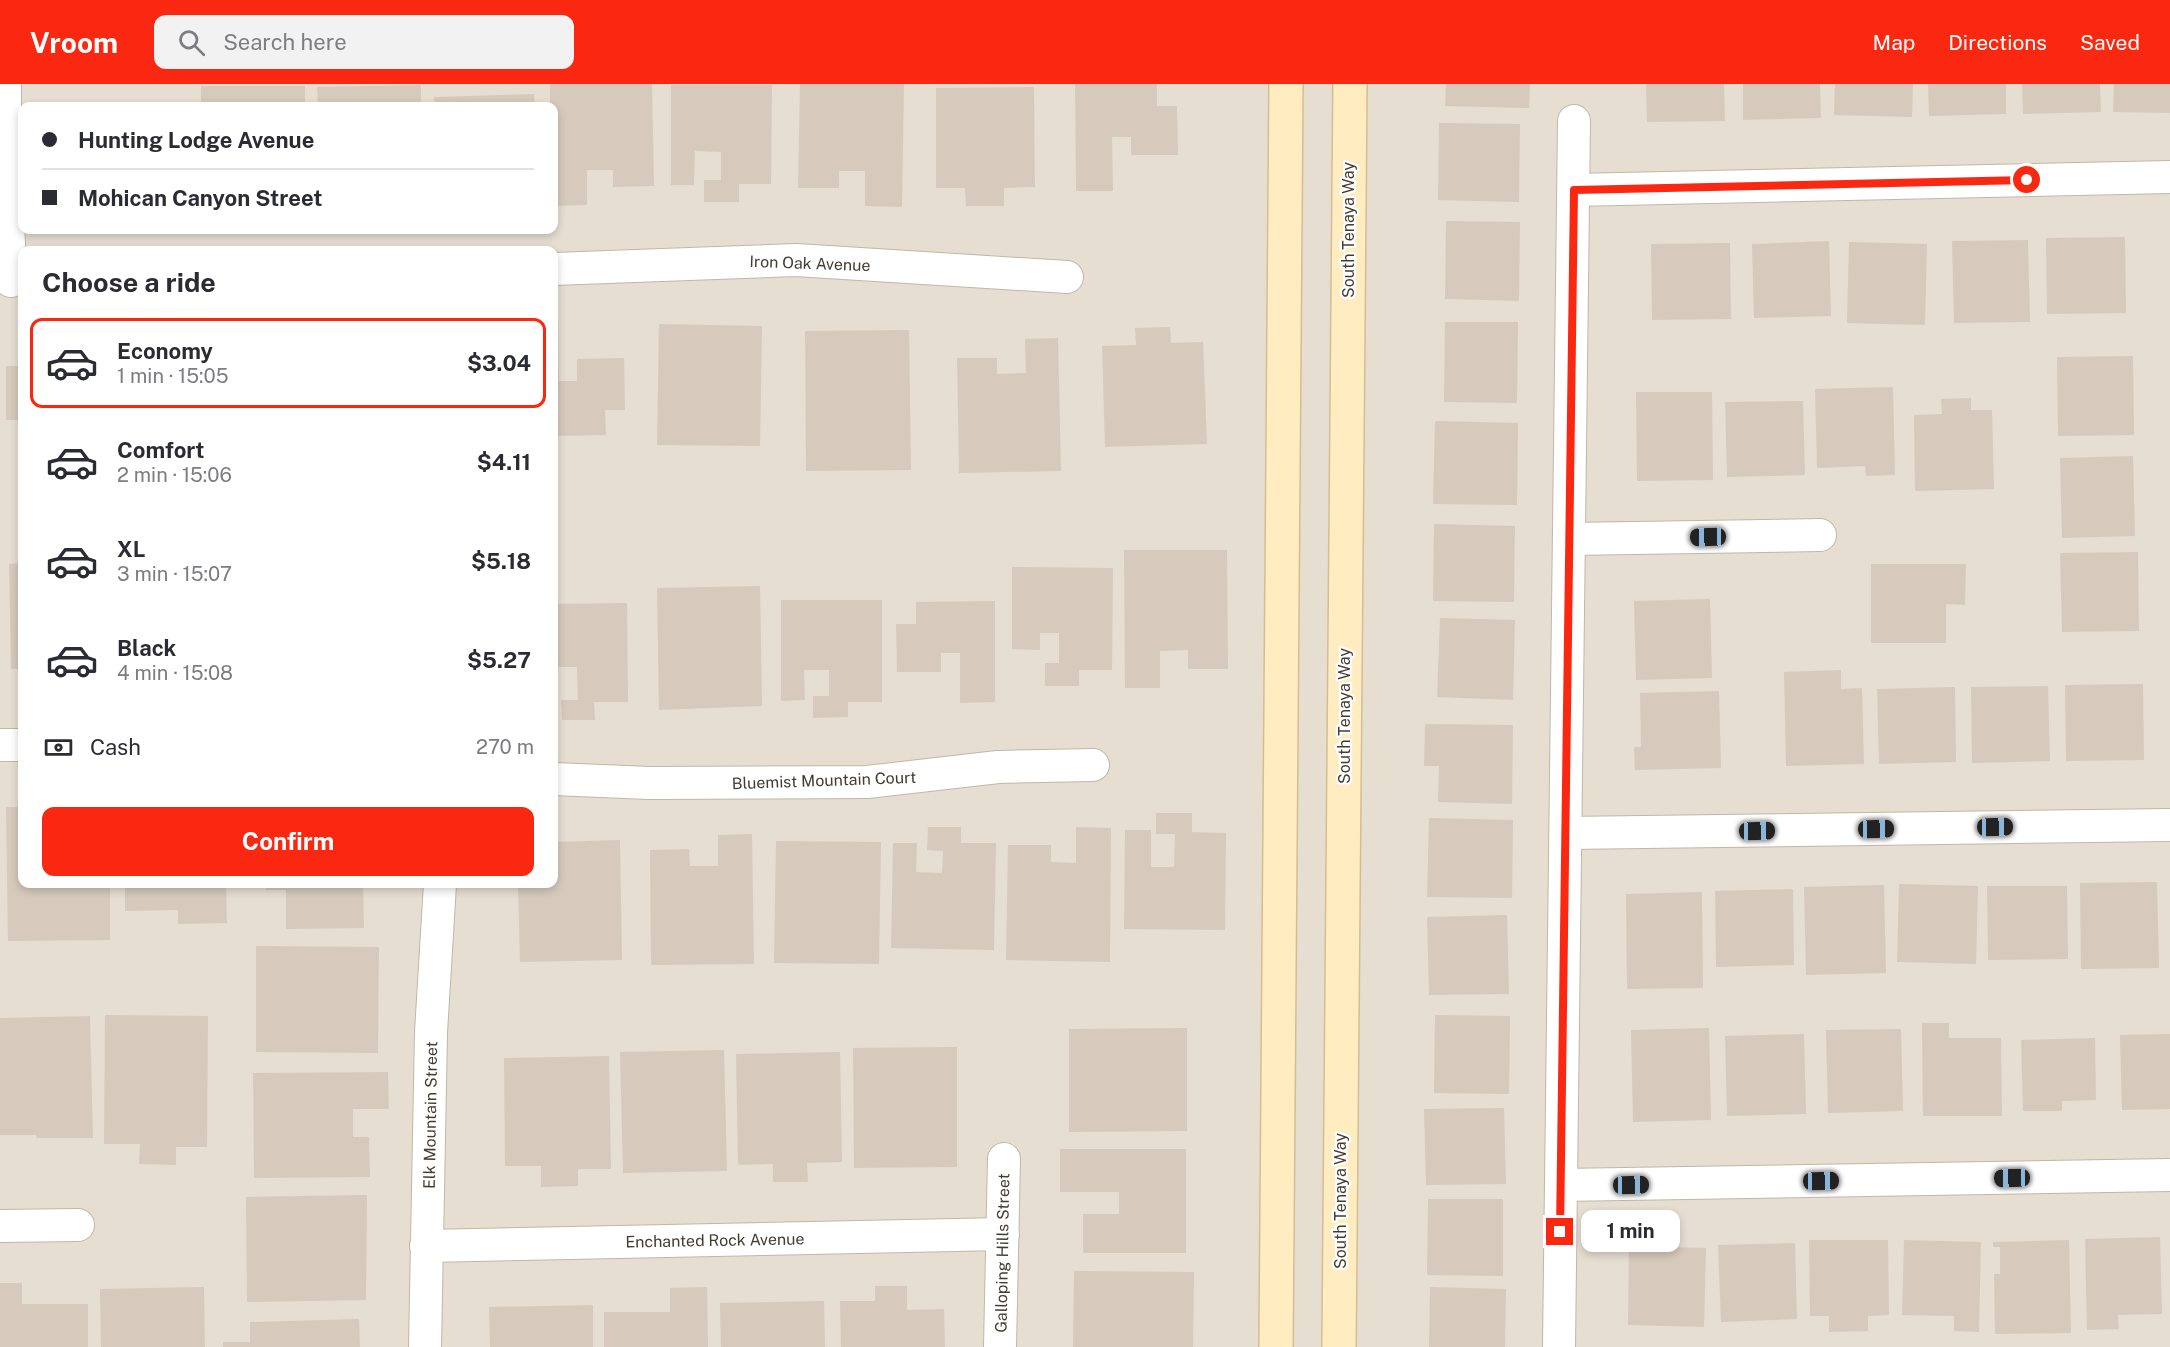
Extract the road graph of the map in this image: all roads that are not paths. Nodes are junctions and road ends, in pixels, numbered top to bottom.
1 (5, 84) edge
2 (1286, 84) edge
3 (1350, 84) edge
4 (1574, 121) dead end
5 (2170, 177) edge
6 (1574, 190) junction
7 (558, 269) edge
8 (1067, 277) dead end
9 (11, 281) edge
10 (1820, 535) dead end
11 (1569, 539) junction
12 (0, 745) edge
13 (18, 745) edge
14 (1093, 765) dead end
15 (558, 779) edge
16 (2170, 825) edge
17 (1566, 833) junction
18 (440, 888) edge
19 (1004, 1159) dead end
20 (2170, 1174) edge
21 (1561, 1185) junction
22 (78, 1225) dead end
23 (0, 1226) edge
24 (1003, 1234) junction
25 (426, 1246) junction
26 (424, 1347) edge
27 (1000, 1347) edge
28 (1275, 1347) edge
29 (1339, 1347) edge
30 (1559, 1347) edge

1 - 9 street
2 - 28 street
3 - 29 street, South Tenaya Way
4 - 6 street
5 - 6 street
6 - 11 street
7 - 8 street, Iron Oak Avenue
10 - 11 street
11 - 17 street
12 - 13 street
14 - 15 street, Bluemist Mountain Court
16 - 17 street
17 - 21 street
18 - 25 street, Elk Mountain Street
19 - 24 street, Galloping Hills Street
20 - 21 street
21 - 30 street
22 - 23 street
24 - 25 street, Enchanted Rock Avenue
24 - 27 street, Galloping Hills Street
25 - 26 street, Elk Mountain Street

